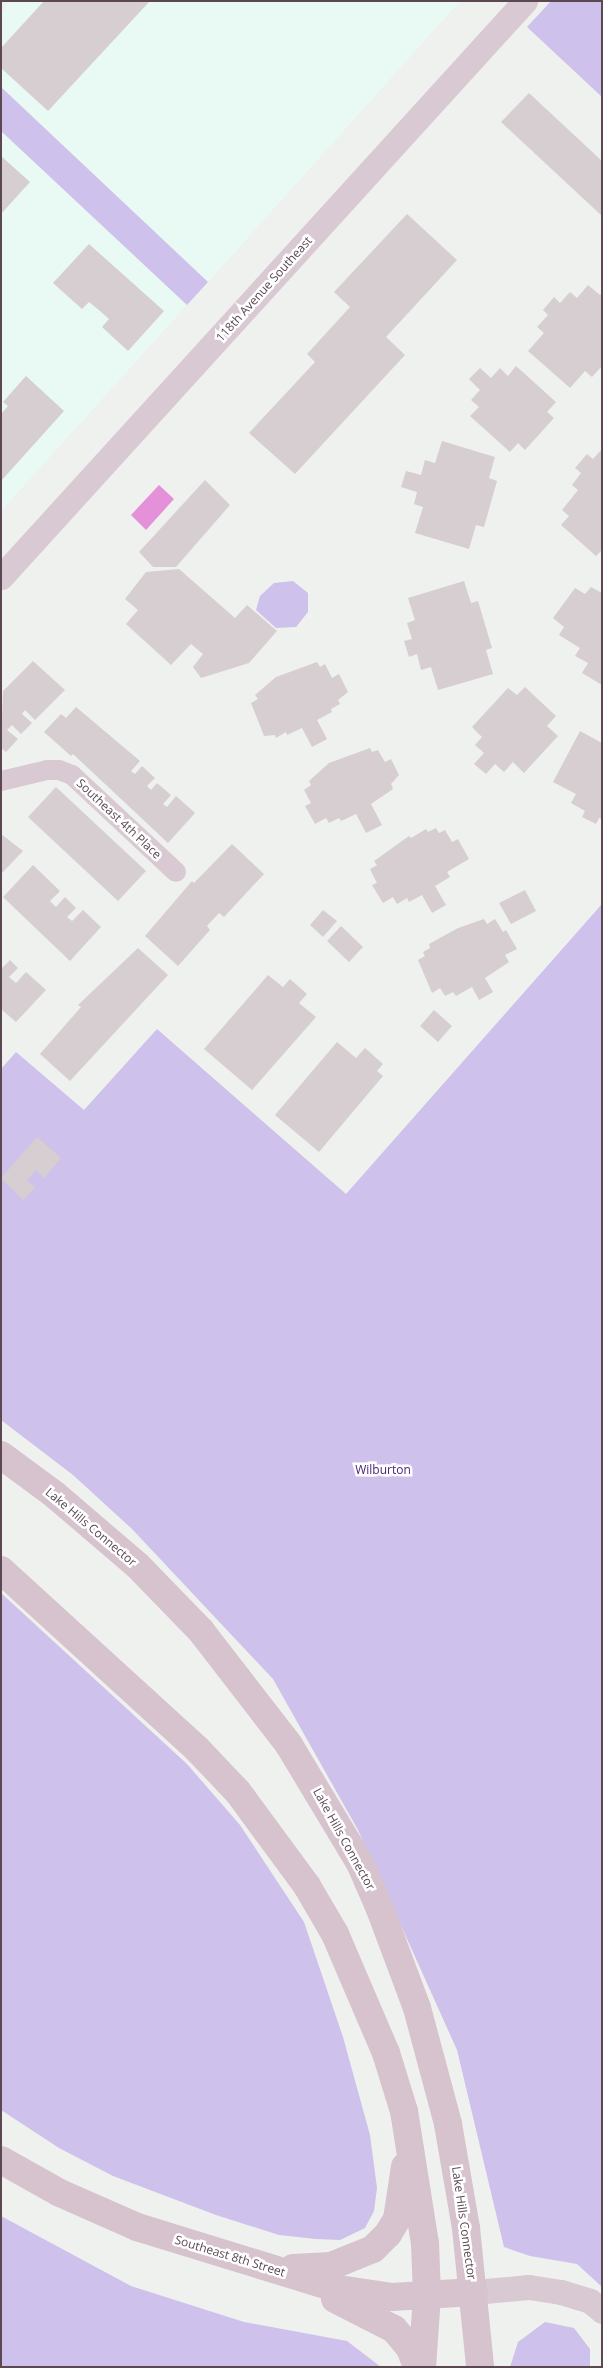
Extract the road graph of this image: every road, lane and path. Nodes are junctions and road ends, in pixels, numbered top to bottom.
1 (526, 1) edge
2 (1, 577) edge
3 (1, 781) edge
4 (176, 872) dead end
5 (1, 1455) edge
6 (1, 1570) edge
7 (409, 2143) junction
8 (1, 2160) edge
9 (273, 2269) junction
10 (474, 2292) junction
11 (427, 2296) junction
12 (602, 2311) edge
13 (417, 2367) edge
14 (422, 2367) edge
15 (480, 2367) edge

1 - 2 street, 118th Avenue Southeast
3 - 4 street, Southeast 4th Place
5 - 10 main road, Lake Hills Connector
6 - 7 main road
7 - 9 main road
7 - 11 main road
8 - 9 main road, Southeast 8th Street
9 - 11 main road, Southeast 8th Street
9 - 13 main road
10 - 11 main road, Southeast 8th Street
10 - 12 street
10 - 15 main road, Lake Hills Connector
11 - 14 main road

